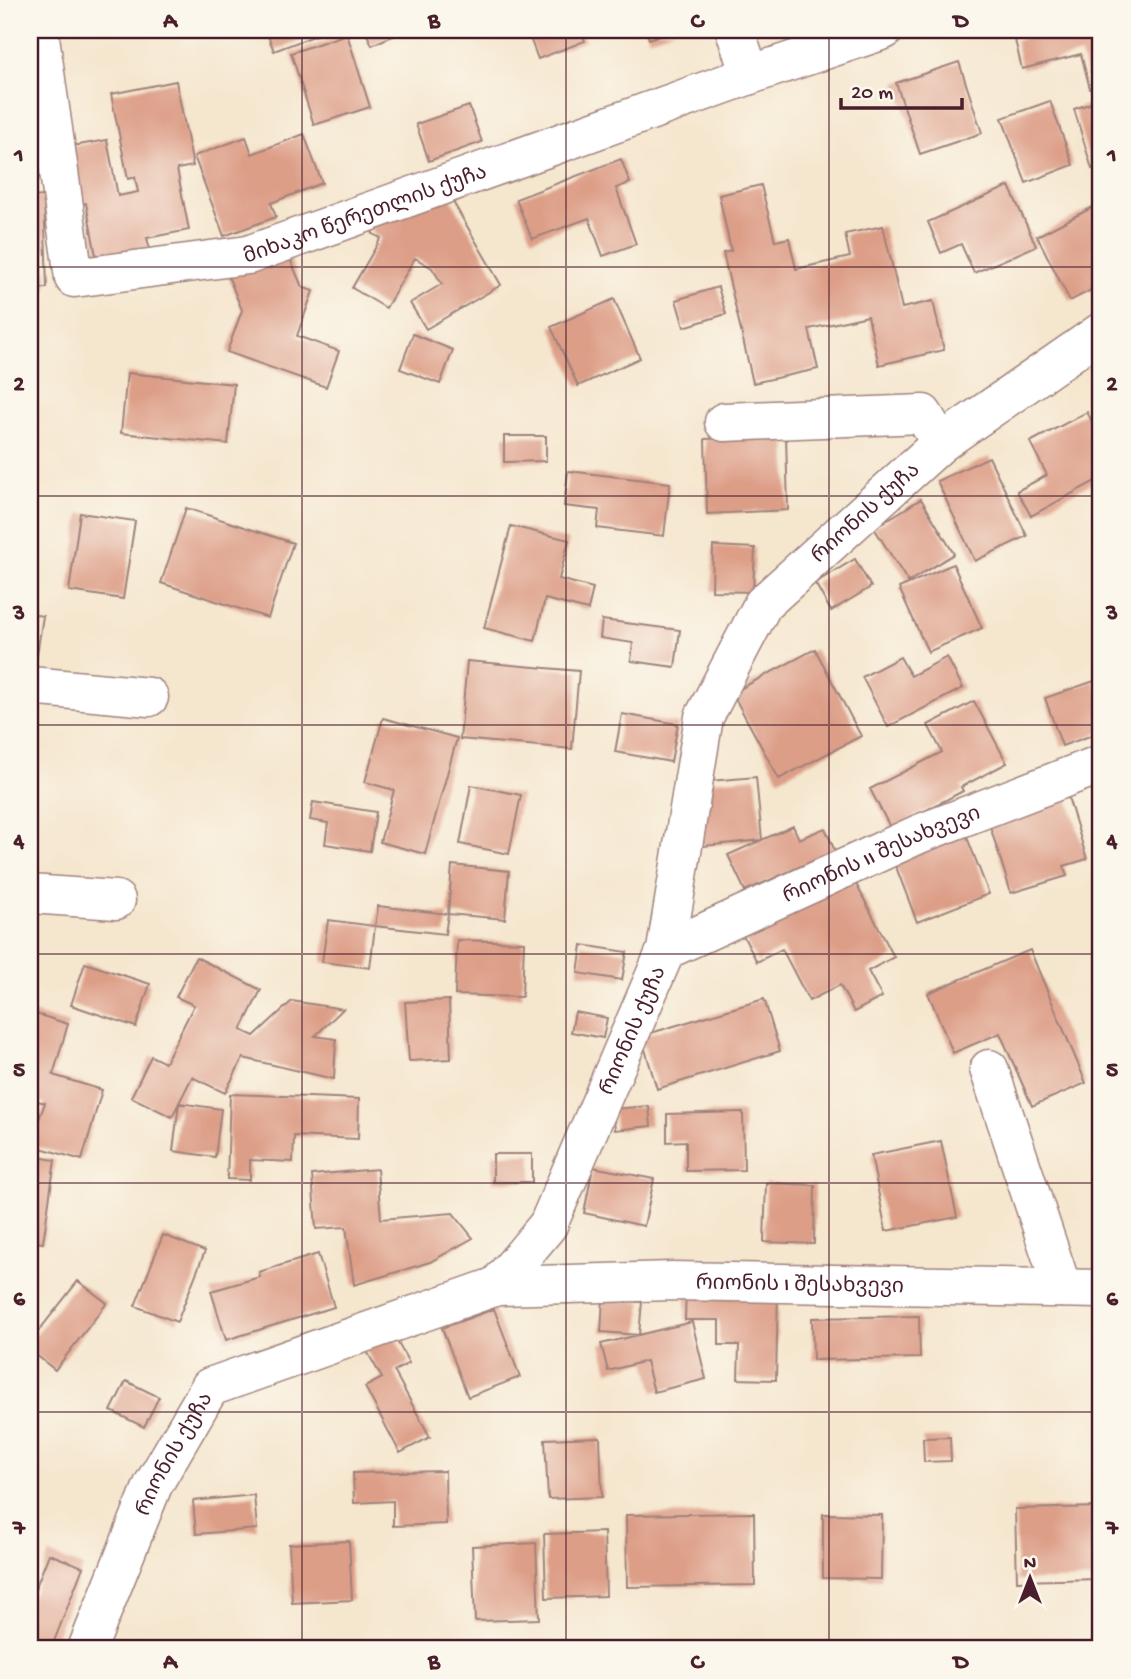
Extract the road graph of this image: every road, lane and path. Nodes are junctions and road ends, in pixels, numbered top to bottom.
1 (38, 30) edge
2 (735, 30) edge
3 (884, 30) edge
4 (750, 75) junction
5 (1101, 332) edge
6 (724, 422) dead end
7 (941, 443) junction
8 (30, 686) edge
9 (149, 697) dead end
10 (1101, 764) edge
11 (30, 894) edge
12 (116, 900) dead end
13 (666, 950) junction
14 (989, 1069) dead end
15 (497, 1286) junction
16 (1062, 1288) junction
17 (1101, 1289) edge
18 (87, 1649) edge

1 - 4 street, მიხაკო წერეთლის ქუჩა
2 - 4 street
3 - 4 street, მიხაკო წერეთლის ქუჩა
5 - 7 street, რიონის ქუჩა
6 - 7 street
7 - 13 street, რიონის ქუჩა
8 - 9 street
10 - 13 street, რიონის II შესახვევი
11 - 12 street
13 - 15 street, რიონის ქუჩა
14 - 16 street
15 - 16 street, რიონის I შესახვევი
15 - 18 street, რიონის ქუჩა
16 - 17 street, რიონის I შესახვევი

